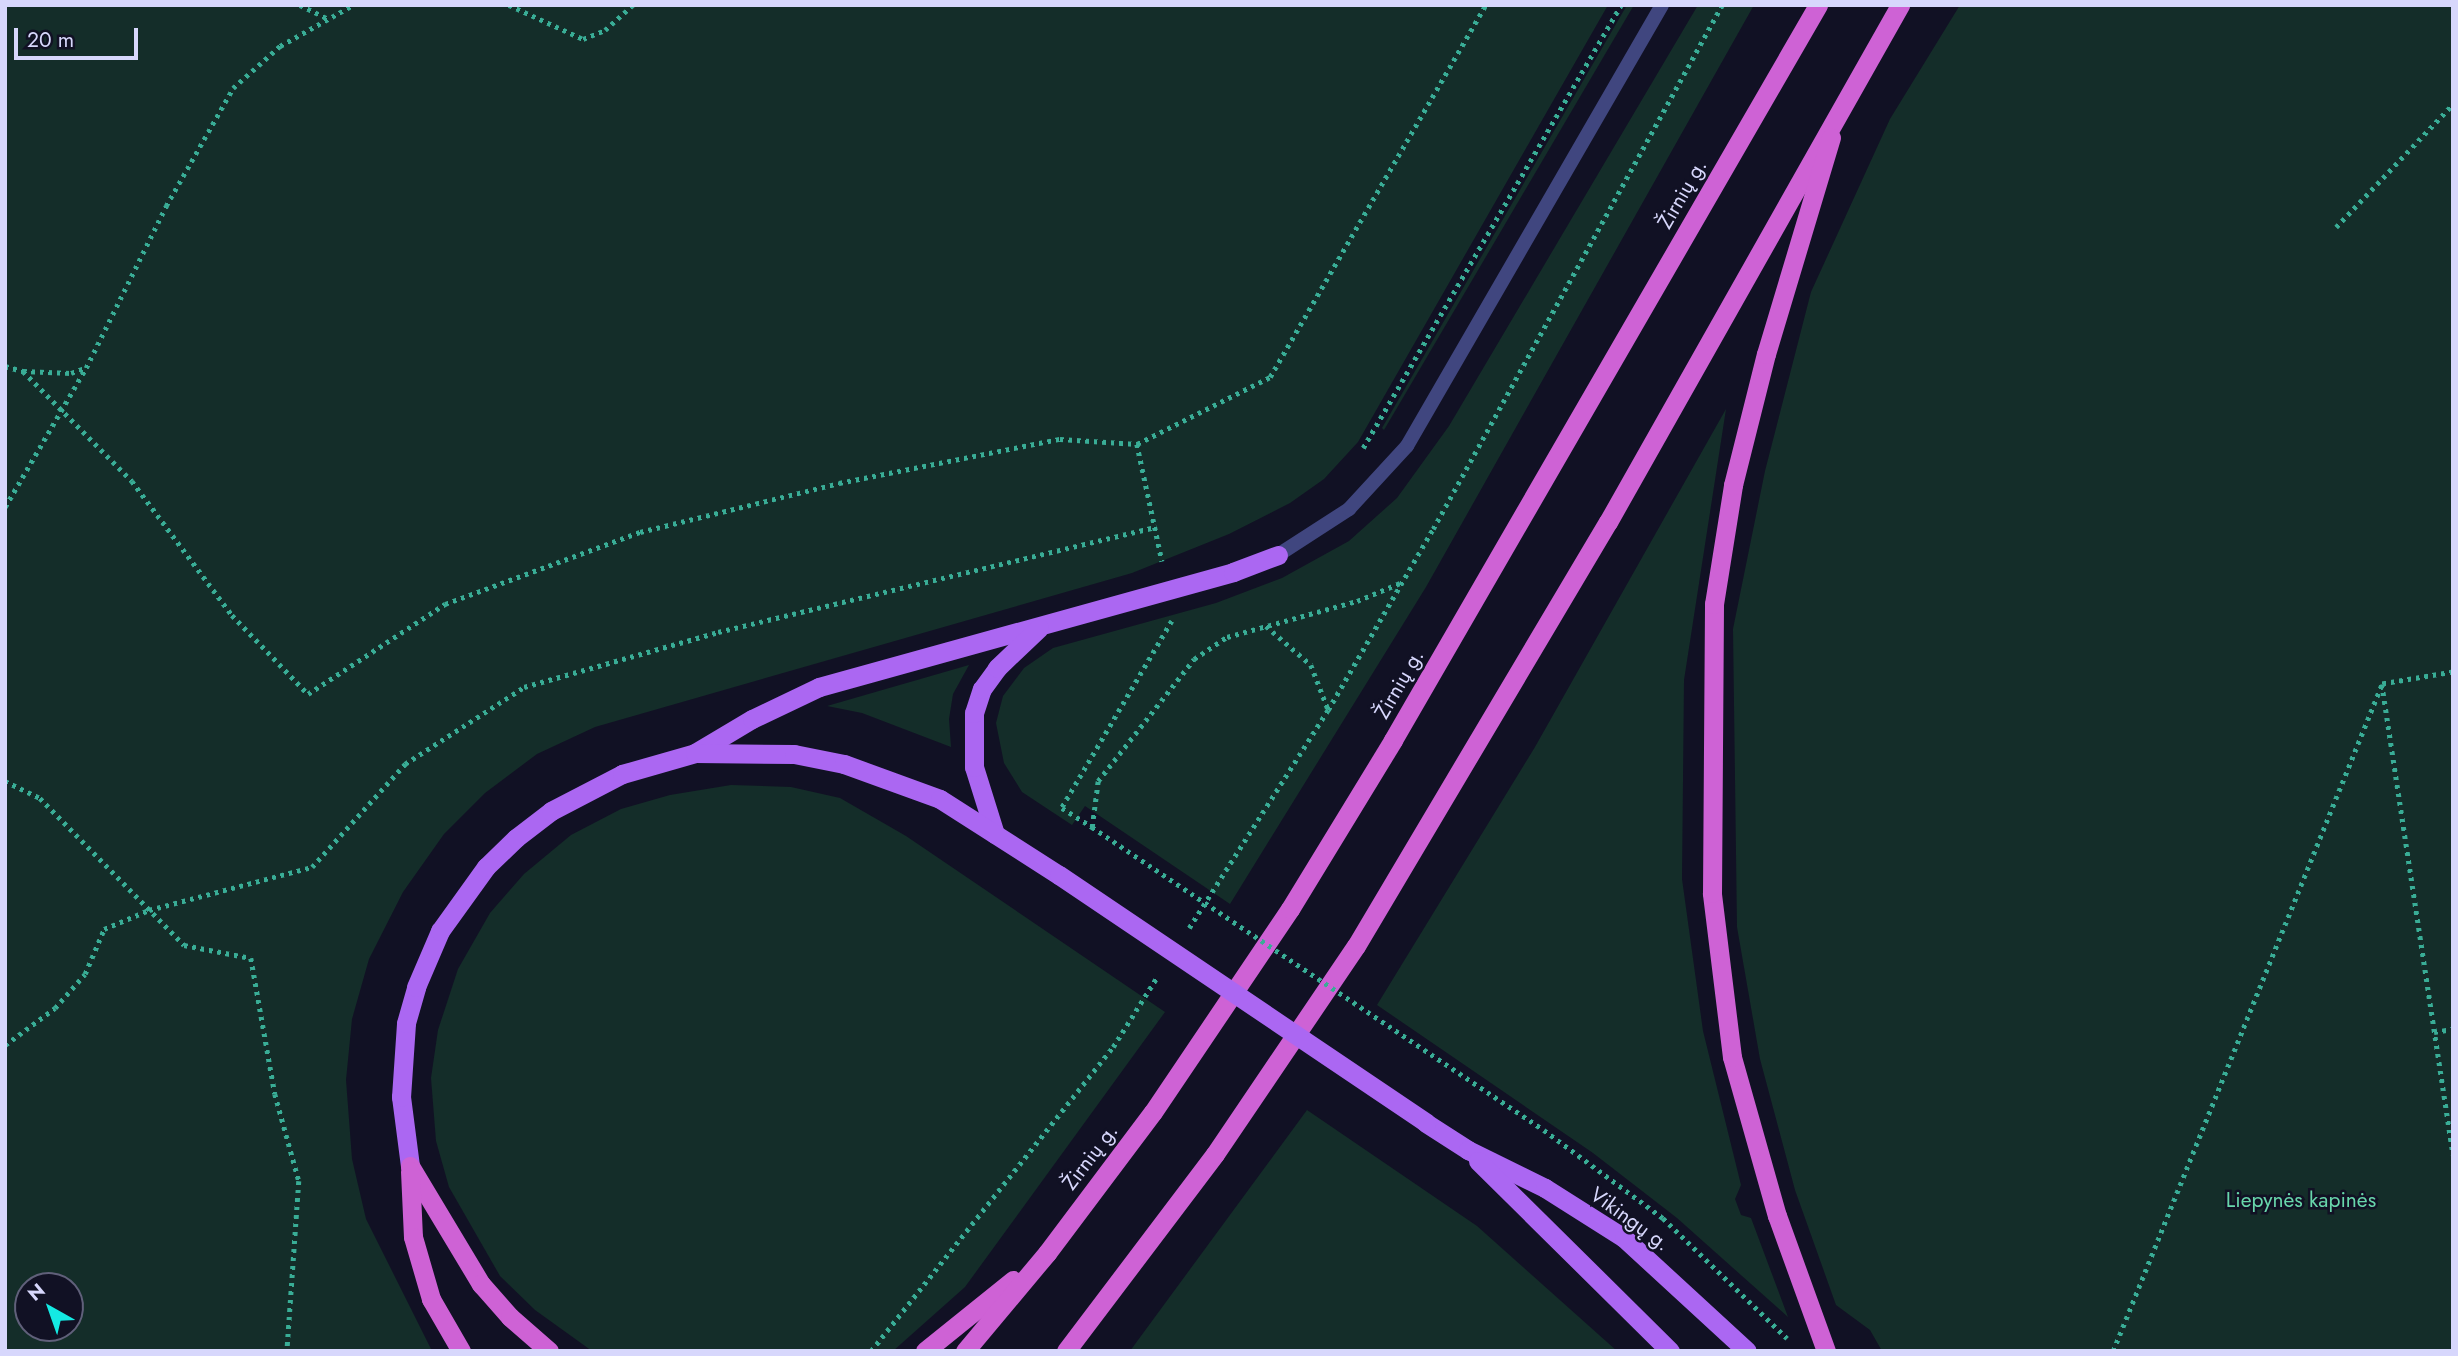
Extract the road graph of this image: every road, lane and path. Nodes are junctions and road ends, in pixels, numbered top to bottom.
1 (300, 5) edge
2 (353, 5) edge
3 (509, 5) edge
4 (633, 5) edge
5 (1486, 5) edge
6 (1621, 5) edge
7 (1662, 5) edge
8 (1722, 5) edge
9 (1818, 5) edge
10 (1900, 5) edge
11 (327, 18) junction
12 (1843, 100) junction
13 (2453, 104) edge
14 (2336, 227) dead end
15 (5, 366) edge
16 (86, 368) junction
17 (23, 371) junction
18 (61, 410) junction
19 (1137, 444) junction
20 (1358, 458) dead end
21 (5, 507) edge
22 (1157, 527) junction
23 (1278, 555) joint
24 (1172, 557) dead end
25 (1162, 560) junction
26 (1400, 583) junction
27 (1168, 589) junction
28 (1041, 626) junction
29 (1266, 626) junction
30 (2453, 672) edge
31 (2382, 684) junction
32 (1328, 710) junction
33 (695, 753) junction
34 (5, 781) edge
35 (1092, 827) junction
36 (995, 834) junction
37 (149, 910) junction
38 (1187, 930) dead end
39 (1165, 965) dead end
40 (2453, 1029) edge
41 (2434, 1032) junction
42 (5, 1045) edge
43 (1468, 1150) junction
44 (2453, 1155) edge
45 (410, 1166) junction
46 (1047, 1253) junction
47 (1826, 1350) edge
48 (288, 1351) edge
49 (461, 1351) edge
50 (550, 1351) edge
51 (871, 1351) edge
52 (925, 1351) edge
53 (965, 1351) edge
54 (1066, 1351) edge
55 (1670, 1351) edge
56 (1747, 1351) edge
57 (2113, 1351) edge

1 - 11 path
2 - 11 path
3 - 4 path
5 - 19 path
6 - 20 path
7 - 23 street
8 - 26 path
9 - 46 highway, Žirnių g.
10 - 12 highway
11 - 16 path
12 - 47 highway
12 - 54 highway
13 - 14 path
15 - 17 path
16 - 17 path
16 - 18 path
17 - 18 path
18 - 19 path
18 - 21 path
19 - 22 path
22 - 25 path
22 - 37 path
23 - 27 main road
24 - 25 path
25 - 27 path
26 - 29 path
26 - 32 path
27 - 28 main road
27 - 35 path
28 - 33 main road
28 - 36 main road
29 - 32 path
29 - 35 path
30 - 31 path
31 - 41 path
31 - 57 path
32 - 38 path
33 - 36 main road, Vikingų g.
33 - 45 main road
34 - 37 path
35 - 47 path, bridge
36 - 43 main road, Vikingų g., bridge
37 - 42 path
37 - 48 path
39 - 51 path
40 - 41 path
41 - 44 path
43 - 55 main road, Vikingų g.
43 - 56 main road, Vikingų g.
45 - 49 highway
45 - 50 highway
46 - 52 highway
46 - 53 highway, Žirnių g.

